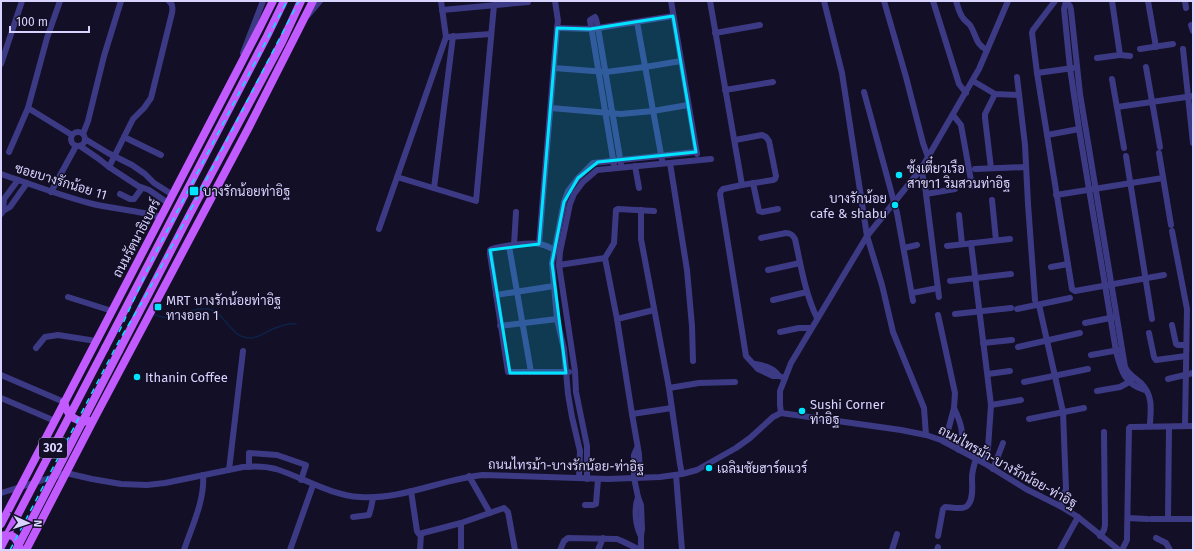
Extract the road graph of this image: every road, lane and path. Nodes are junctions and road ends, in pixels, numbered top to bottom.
1 (22, 1) edge
2 (60, 1) edge
3 (121, 1) edge
4 (169, 1) edge
5 (263, 1) edge
6 (269, 1) edge
7 (272, 1) edge
8 (284, 1) edge
9 (301, 1) edge
10 (320, 1) edge
11 (441, 1) edge
12 (554, 1) edge
13 (671, 1) edge
14 (710, 1) edge
15 (824, 1) edge
16 (884, 1) edge
17 (933, 1) edge
18 (956, 1) edge
19 (1008, 1) edge
20 (1055, 1) edge
21 (1066, 1) edge
22 (1112, 1) edge
23 (1148, 1) edge
24 (528, 2) dead end
25 (313, 3) edge
26 (494, 5) junction
27 (442, 10) junction
28 (673, 16) junction
29 (303, 21) junction
30 (637, 22) junction
31 (760, 25) dead end
32 (260, 27) junction
33 (558, 28) junction
34 (595, 29) junction
35 (716, 33) junction
36 (491, 34) junction
37 (453, 36) junction
38 (446, 37) junction
39 (1173, 44) dead end
40 (1156, 47) junction
41 (1140, 49) dead end
42 (1183, 49) dead end
43 (987, 50) junction
44 (1120, 55) junction
45 (1130, 56) dead end
46 (1096, 58) dead end
47 (681, 61) junction
48 (1, 64) edge
49 (645, 67) junction
50 (1146, 67) dead end
51 (554, 68) junction
52 (1073, 68) junction
53 (603, 72) junction
54 (1037, 73) junction
55 (236, 74) junction
56 (1017, 77) dead end
57 (1112, 79) dead end
58 (973, 81) junction
59 (773, 82) dead end
60 (725, 90) junction
61 (864, 92) dead end
62 (966, 93) junction
63 (995, 94) junction
64 (1019, 94) junction
65 (1191, 96) edge
66 (222, 100) junction
67 (1152, 101) junction
68 (688, 105) junction
69 (1117, 107) junction
70 (28, 108) junction
71 (551, 108) junction
72 (653, 111) junction
73 (610, 114) junction
74 (953, 114) junction
75 (249, 127) junction
76 (1079, 129) junction
77 (72, 135) junction
78 (1047, 135) junction
79 (84, 136) junction
80 (124, 138) junction
81 (735, 140) junction
82 (1193, 143) edge
83 (78, 146) junction
84 (1124, 148) dead end
85 (9, 152) dead end
86 (696, 152) junction
87 (161, 155) dead end
88 (115, 156) junction
89 (661, 156) junction
90 (1126, 156) dead end
91 (928, 157) junction
92 (711, 159) dead end
93 (698, 160) junction
94 (670, 163) junction
95 (662, 164) junction
96 (618, 165) junction
97 (635, 166) junction
98 (109, 167) junction
99 (1026, 167) junction
100 (990, 168) junction
101 (921, 169) junction
102 (975, 169) dead end
103 (1, 174) edge
104 (397, 177) junction
105 (1163, 178) junction
106 (18, 180) junction
107 (207, 182) junction
108 (27, 183) junction
109 (753, 183) junction
110 (1130, 183) junction
111 (742, 185) junction
112 (972, 186) dead end
113 (142, 188) junction
114 (434, 188) junction
115 (639, 188) dead end
116 (955, 189) dead end
117 (1092, 189) junction
118 (51, 192) junction
119 (120, 194) dead end
120 (926, 194) junction
121 (173, 195) junction
122 (1056, 195) junction
123 (992, 200) dead end
124 (180, 202) junction
125 (894, 202) junction
126 (168, 203) junction
127 (778, 209) dead end
128 (641, 210) junction
129 (654, 211) dead end
130 (2, 212) edge
131 (516, 212) dead end
132 (959, 215) dead end
133 (161, 217) junction
134 (380, 229) dead end
135 (867, 236) junction
136 (761, 238) dead end
137 (1010, 239) dead end
138 (996, 240) junction
139 (971, 243) junction
140 (539, 244) junction
141 (962, 244) junction
142 (917, 245) dead end
143 (511, 246) junction
144 (947, 246) dead end
145 (904, 248) junction
146 (557, 251) junction
147 (605, 258) junction
148 (800, 263) junction
149 (1068, 264) junction
150 (559, 265) junction
151 (1051, 267) dead end
152 (768, 270) dead end
153 (1011, 274) dead end
154 (1164, 275) dead end
155 (975, 278) junction
156 (1145, 278) junction
157 (950, 281) dead end
158 (1108, 285) junction
159 (554, 286) junction
160 (938, 288) junction
161 (517, 292) junction
162 (807, 292) junction
163 (912, 293) junction
164 (496, 295) junction
165 (939, 297) dead end
166 (68, 298) dead end
167 (1070, 298) dead end
168 (773, 300) dead end
169 (913, 301) dead end
170 (1037, 303) junction
171 (654, 310) junction
172 (112, 311) junction
173 (979, 312) junction
174 (955, 314) dead end
175 (938, 315) dead end
176 (817, 318) junction
177 (1114, 318) junction
178 (558, 319) junction
179 (617, 319) junction
180 (1152, 319) dead end
181 (522, 323) junction
182 (1085, 323) dead end
183 (1172, 325) dead end
184 (500, 326) junction
185 (811, 328) junction
186 (780, 332) dead end
187 (1080, 333) dead end
188 (1149, 333) dead end
189 (1012, 340) dead end
190 (1047, 340) junction
191 (96, 341) junction
192 (983, 343) junction
193 (1186, 345) junction
194 (1018, 347) dead end
195 (36, 348) dead end
196 (1119, 350) junction
197 (243, 351) dead end
198 (1091, 355) dead end
199 (1186, 356) junction
200 (692, 361) dead end
201 (1088, 369) dead end
202 (575, 371) junction
203 (1010, 371) dead end
204 (531, 372) junction
205 (566, 373) junction
206 (1193, 373) edge
207 (988, 374) junction
208 (1, 375) edge
209 (1055, 375) junction
210 (1185, 375) junction
211 (782, 377) junction
212 (1168, 379) dead end
213 (1132, 380) junction
214 (736, 382) dead end
215 (1024, 382) dead end
216 (669, 388) junction
217 (1097, 391) dead end
218 (1, 398) edge
219 (1021, 400) dead end
220 (64, 402) junction
221 (991, 405) junction
222 (672, 408) junction
223 (954, 408) junction
224 (1084, 408) dead end
225 (1063, 412) junction
226 (782, 413) junction
227 (632, 414) junction
228 (94, 419) junction
229 (1029, 419) dead end
230 (55, 422) junction
231 (1150, 424) dead end
232 (1185, 426) junction
233 (1193, 426) edge
234 (1169, 427) junction
235 (1104, 432) dead end
236 (926, 435) junction
237 (945, 442) junction
238 (1003, 443) dead end
239 (959, 450) junction
240 (976, 459) junction
241 (984, 463) junction
242 (249, 467) junction
243 (993, 469) junction
244 (229, 470) junction
245 (66, 473) junction
246 (679, 474) junction
247 (203, 475) junction
248 (469, 476) junction
249 (579, 478) junction
250 (637, 478) junction
251 (587, 479) junction
252 (598, 479) junction
253 (301, 480) junction
254 (312, 485) junction
255 (21, 487) junction
256 (411, 491) junction
257 (1, 493) edge
258 (373, 498) junction
259 (585, 505) dead end
260 (1060, 506) junction
261 (490, 513) junction
262 (353, 517) dead end
263 (1078, 517) junction
264 (1128, 518) junction
265 (1168, 518) junction
266 (1193, 519) edge
267 (461, 523) junction
268 (1, 524) edge
269 (421, 534) junction
270 (897, 534) dead end
271 (1, 536) edge
272 (938, 536) dead end
273 (1100, 536) junction
274 (603, 538) junction
275 (1156, 538) dead end
276 (1, 547) edge
277 (1116, 549) edge
278 (16, 550) edge
279 (21, 550) edge
280 (26, 550) edge
281 (184, 550) edge
282 (290, 550) edge
283 (420, 550) edge
284 (461, 550) edge
285 (514, 550) edge
286 (560, 550) edge
287 (598, 550) edge
288 (640, 550) edge
289 (682, 550) edge
290 (892, 550) edge
291 (1060, 550) edge
292 (1122, 550) edge
293 (1170, 550) edge

1 - 48 street
2 - 70 street
3 - 79 street
4 - 80 street
5 - 55 street
6 - 32 main road
7 - 32 main road, ถนนรัตนาธิเบศร์ / 302
8 - 124 main road, ถนนรัตนาธิเบศร์ / 302
9 - 107 main road, 302
10 - 29 street
11 - 27 street
12 - 33 street
13 - 28 street
14 - 35 street
15 - 135 street
16 - 91 street
17 - 62 street
18 - 43 street
19 - 43 street
20 - 54 street
21 - 52 street
22 - 44 street
23 - 40 street
24 - 26 street
25 - 29 main road, 302
26 - 27 street
26 - 36 street
27 - 38 street
28 - 30 street
28 - 47 street
29 - 75 main road, 302
30 - 34 street
30 - 49 street
31 - 35 street
32 - 55 main road, ถนนรัตนาธิเบศร์ / 302
33 - 34 street
33 - 51 street
34 - 53 street
35 - 60 street
36 - 37 street
36 - 114 street
37 - 38 street
37 - 114 street
38 - 104 street
39 - 40 street
40 - 41 street
42 - 65 street
43 - 58 street
44 - 45 street
44 - 46 street
47 - 49 street
47 - 68 street
49 - 53 street
49 - 72 street
50 - 67 street
51 - 53 street
51 - 71 street
52 - 54 street
52 - 76 street
52 - 117 street
53 - 73 street
54 - 78 street
55 - 66 main road, ถนนรัตนาธิเบศร์ / 302
56 - 64 street
57 - 69 street
58 - 62 street
58 - 63 street
59 - 60 street
60 - 81 street
61 - 125 street
62 - 74 street
63 - 64 street
63 - 100 street
64 - 99 street
65 - 67 street
65 - 82 street
66 - 121 main road, ถนนรัตนาธิเบศร์ / 302
66 - 124 main road
67 - 69 street
67 - 105 street
68 - 72 street
68 - 86 street
69 - 84 street
70 - 77 street
70 - 85 street
71 - 73 street
71 - 140 street
72 - 73 street
72 - 89 street
73 - 96 street
74 - 91 street
74 - 112 street
75 - 107 main road
75 - 228 main road, 302
76 - 78 street
76 - 117 street
77 - 79 street
77 - 83 street
78 - 122 street
79 - 83 street
79 - 88 street
80 - 87 street
80 - 88 street
81 - 109 street
81 - 111 street
83 - 98 street
83 - 118 street
86 - 89 street
86 - 93 street
88 - 98 street
88 - 121 street
89 - 95 street
89 - 96 street
90 - 110 street
91 - 101 street
92 - 93 street
93 - 94 street
94 - 95 street
94 - 200 street
95 - 97 street
96 - 97 street
96 - 146 street
97 - 115 street
98 - 113 street
99 - 100 street
99 - 170 street
100 - 102 street
101 - 120 street
101 - 125 street
103 - 106 street, ซอยบางรักน้อย 11
104 - 114 street
104 - 134 street
105 - 110 street
105 - 193 street
106 - 108 street, ซอยบางรักน้อย 11
106 - 130 street
107 - 278 main road, 302, bridge
108 - 118 street, ซอยบางรักน้อย 11
108 - 130 street
109 - 111 street
109 - 127 street
110 - 117 street
110 - 156 street
111 - 211 street
113 - 119 street
113 - 126 street
116 - 120 street
117 - 122 street
117 - 158 street
118 - 133 street, ซอยบางรักน้อย 11
120 - 160 street
121 - 126 main road, ถนนรัตนาธิเบศร์ / 302
122 - 149 street
123 - 138 street
124 - 276 main road, ถนนรัตนาธิเบศร์ / 302, bridge
125 - 135 street
125 - 145 street
126 - 133 main road, ถนนรัตนาธิเบศร์ / 302
128 - 129 street
128 - 147 street
128 - 171 street
131 - 143 street
132 - 141 street
133 - 172 main road, ถนนรัตนาธิเบศร์ / 302
135 - 176 street
135 - 236 street
136 - 148 street
137 - 138 street
138 - 139 street
139 - 141 street
139 - 155 street
140 - 143 street
140 - 146 street
141 - 144 street
142 - 145 street
143 - 161 street
143 - 164 street
145 - 163 street
146 - 150 street
146 - 159 street
147 - 150 street
147 - 179 street
148 - 152 street
148 - 162 street
149 - 151 street
149 - 158 street
150 - 202 street
153 - 155 street
154 - 156 street
155 - 157 street
155 - 173 street
156 - 158 street
156 - 180 street
158 - 177 street
159 - 161 street
159 - 178 street
160 - 163 street
160 - 165 street
161 - 164 street
161 - 181 street
162 - 168 street
162 - 176 street
163 - 169 street
164 - 184 street
166 - 172 street
167 - 170 street
170 - 173 street
170 - 190 street
171 - 179 street
171 - 216 street
172 - 191 main road, ถนนรัตนาธิเบศร์ / 302
173 - 174 street
173 - 192 street
175 - 223 street
176 - 185 street
177 - 182 street
177 - 196 street
178 - 181 street
178 - 205 street
179 - 227 street
181 - 184 street
181 - 204 street
183 - 193 street
184 - 204 street
185 - 186 street
185 - 211 street
187 - 190 street
188 - 199 street
189 - 192 street
190 - 194 street
190 - 209 street
191 - 195 street
191 - 220 main road, ถนนรัตนาธิเบศร์ / 302
192 - 207 street
193 - 199 street
196 - 198 street
196 - 213 street
197 - 244 street
199 - 210 street
201 - 209 street
202 - 205 street
202 - 251 street
203 - 207 street
204 - 205 street
205 - 249 street
206 - 210 street
207 - 221 street
208 - 220 street
209 - 215 street
209 - 225 street
210 - 212 street
210 - 232 street
211 - 226 street
213 - 217 street
213 - 231 street
214 - 216 street
216 - 222 street
218 - 230 street
219 - 221 street
220 - 228 main road
220 - 230 main road, ถนนรัตนาธิเบศร์ / 302
221 - 241 street
222 - 227 street
222 - 246 street
223 - 237 street
223 - 239 street
224 - 225 street
225 - 229 street
225 - 260 street
226 - 236 street, ถนนไทรม้า-บางรักน้อย-ท่าอิฐ
226 - 246 street, ถนนไทรม้า-บางรักน้อย-ท่าอิฐ
227 - 250 street
228 - 245 main road, 302
230 - 255 main road, ถนนรัตนาธิเบศร์ / 302
232 - 233 street
232 - 234 street
234 - 264 street
234 - 265 street
235 - 273 street
236 - 237 street, ถนนไทรม้า-บางรักน้อย-ท่าอิฐ
237 - 239 street, ถนนไทรม้า-บางรักน้อย-ท่าอิฐ
238 - 243 street
239 - 240 street, ถนนไทรม้า-บางรักน้อย-ท่าอิฐ
240 - 241 street, ถนนไทรม้า-บางรักน้อย-ท่าอิฐ
240 - 272 street
241 - 243 street, ถนนไทรม้า-บางรักน้อย-ท่าอิฐ
242 - 244 street, ถนนไทรม้า-บางรักน้อย-ท่าอิฐ
242 - 253 street, ถนนไทรม้า-บางรักน้อย-ท่าอิฐ
242 - 253 street
243 - 260 street, ถนนไทรม้า-บางรักน้อย-ท่าอิฐ
244 - 247 street, ถนนไทรม้า-บางรักน้อย-ท่าอิฐ
245 - 247 street, ถนนไทรม้า-บางรักน้อย-ท่าอิฐ
245 - 255 street, 302
245 - 280 main road, 302
246 - 250 street, ถนนไทรม้า-บางรักน้อย-ท่าอิฐ
246 - 289 street
247 - 281 street
248 - 249 street, ถนนไทรม้า-บางรักน้อย-ท่าอิฐ
248 - 256 street, ถนนไทรม้า-บางรักน้อย-ท่าอิฐ
248 - 261 street
249 - 251 street, ถนนไทรม้า-บางรักน้อย-ท่าอิฐ
250 - 252 street, ถนนไทรม้า-บางรักน้อย-ท่าอิฐ
250 - 288 street
251 - 252 street, ถนนไทรม้า-บางรักน้อย-ท่าอิฐ
252 - 259 street
253 - 254 street, ถนนไทรม้า-บางรักน้อย-ท่าอิฐ
254 - 258 street, ถนนไทรม้า-บางรักน้อย-ท่าอิฐ
254 - 282 street
255 - 257 street
255 - 268 main road, ถนนรัตนาธิเบศร์ / 302
256 - 258 street, ถนนไทรม้า-บางรักน้อย-ท่าอิฐ
256 - 269 street
258 - 262 street
260 - 263 street, ถนนไทรม้า-บางรักน้อย-ท่าอิฐ
261 - 267 street
261 - 285 street
263 - 273 street, ถนนไทรม้า-บางรักน้อย-ท่าอิฐ
263 - 291 street
264 - 265 street
264 - 292 street
265 - 266 street
267 - 269 street
267 - 284 street
269 - 283 street
270 - 290 street
271 - 279 main road
273 - 277 street, ถนนไทรม้า-บางรักน้อย-ท่าอิฐ
274 - 286 street
274 - 287 street
274 - 288 street
275 - 293 street

